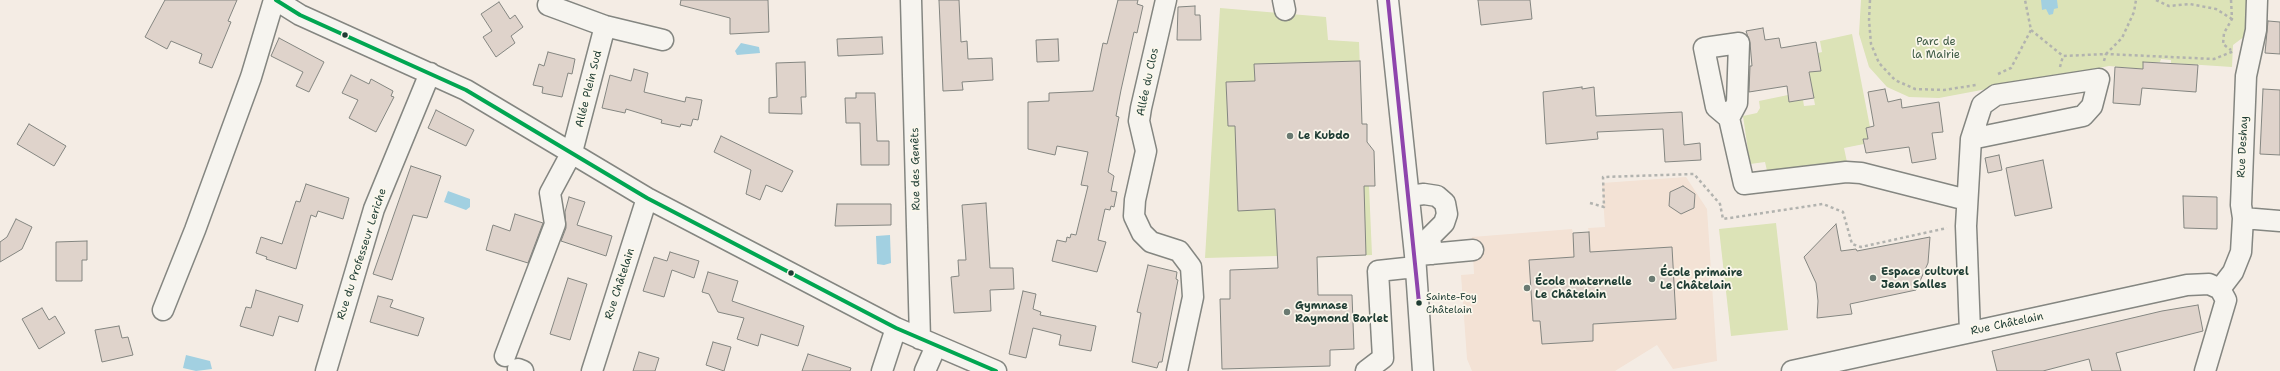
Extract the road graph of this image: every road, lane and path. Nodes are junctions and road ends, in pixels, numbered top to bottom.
1 (275, 0) edge
2 (911, 0) edge
3 (1166, 0) edge
4 (1388, 0) edge
5 (1870, 0) edge
6 (2025, 0) edge
7 (2136, 0) edge
8 (2156, 0) edge
9 (2231, 0) edge
10 (2257, 0) edge
11 (548, 5) dead end
12 (2232, 19) junction
13 (605, 26) junction
14 (2030, 30) junction
15 (663, 40) dead end
16 (2232, 50) junction
17 (2106, 54) junction
18 (2252, 56) junction
19 (430, 73) junction
20 (1993, 78) dead end
21 (1980, 84) dead end
22 (1728, 118) dead end
23 (1971, 139) junction
24 (572, 152) junction
25 (1409, 196) junction
26 (648, 198) junction
27 (1967, 200) junction
28 (1590, 203) dead end
29 (2243, 218) junction
30 (2280, 221) edge
31 (1966, 226) junction
32 (1473, 250) dead end
33 (1421, 258) junction
34 (2220, 290) junction
35 (163, 310) dead end
36 (896, 328) junction
37 (1970, 332) junction
38 (928, 342) junction
39 (516, 366) edge
40 (326, 371) edge
41 (592, 371) edge
42 (882, 371) edge
43 (926, 371) edge
44 (996, 371) edge
45 (1177, 371) edge
46 (1366, 371) edge
47 (1423, 371) edge
48 (1792, 371) edge
49 (2205, 371) edge

1 - 19 street
1 - 35 street
2 - 38 street, Rue des Genêts
3 - 45 street, Allée du Clos
4 - 25 street
5 - 21 path
6 - 14 path
7 - 17 path
8 - 12 path
9 - 12 path
10 - 18 street, Rue Deshay
11 - 13 street
12 - 16 path
13 - 15 street
13 - 24 street, Allée Plein Sud
14 - 17 path
14 - 20 path
16 - 17 path
16 - 18 path
18 - 29 street, Rue Deshay
19 - 24 street
19 - 40 street, Rue du Professeur Leriche
22 - 27 street
23 - 23 street
23 - 27 street
24 - 26 street
24 - 39 street, Allée Plein Sud
25 - 33 street
25 - 33 street
26 - 36 street
26 - 41 street, Rue Châtelain
27 - 31 street
28 - 31 path
29 - 30 street
29 - 34 street, Rue Deshay
31 - 37 street
32 - 33 street
33 - 46 street
33 - 47 street
34 - 37 street, Rue Châtelain
34 - 49 street
36 - 38 street
36 - 42 street
37 - 48 street, Rue Châtelain
38 - 43 street
38 - 44 street

